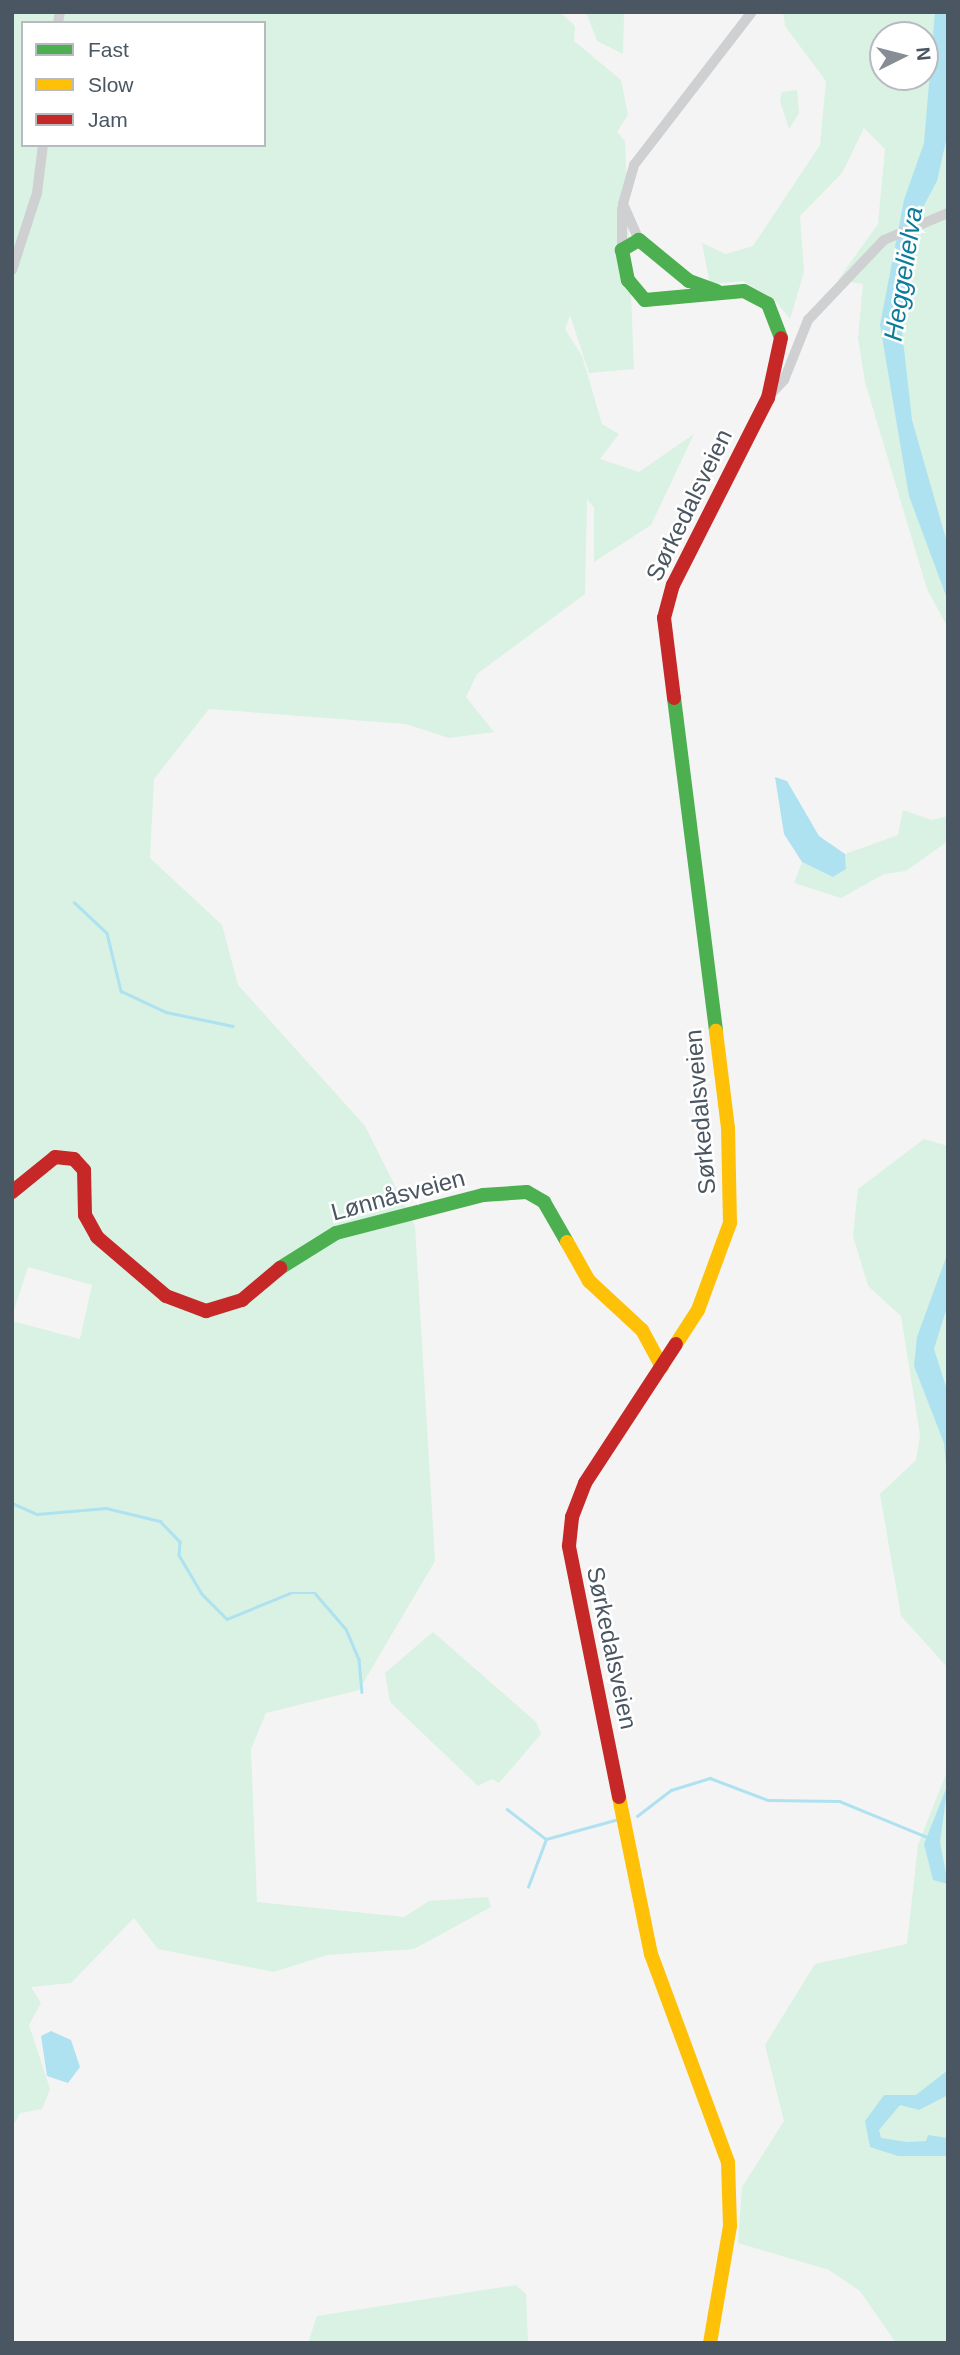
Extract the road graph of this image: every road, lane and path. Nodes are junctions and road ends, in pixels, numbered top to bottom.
1 (752, 12) edge
2 (43, 147) edge
3 (623, 204) junction
4 (948, 213) edge
5 (639, 240) junction
6 (622, 250) junction
7 (12, 270) edge
8 (717, 291) junction
9 (768, 398) junction
10 (12, 1192) edge
11 (662, 1367) junction
12 (710, 2343) edge

1 - 3 street
2 - 7 street
3 - 5 street
3 - 6 street
4 - 9 street
5 - 6 street
5 - 8 street
6 - 8 street, Sørkedalsveien
8 - 9 street, Sørkedalsveien
9 - 11 street, Sørkedalsveien
10 - 11 street, Lønnåsveien
11 - 12 street, Sørkedalsveien

